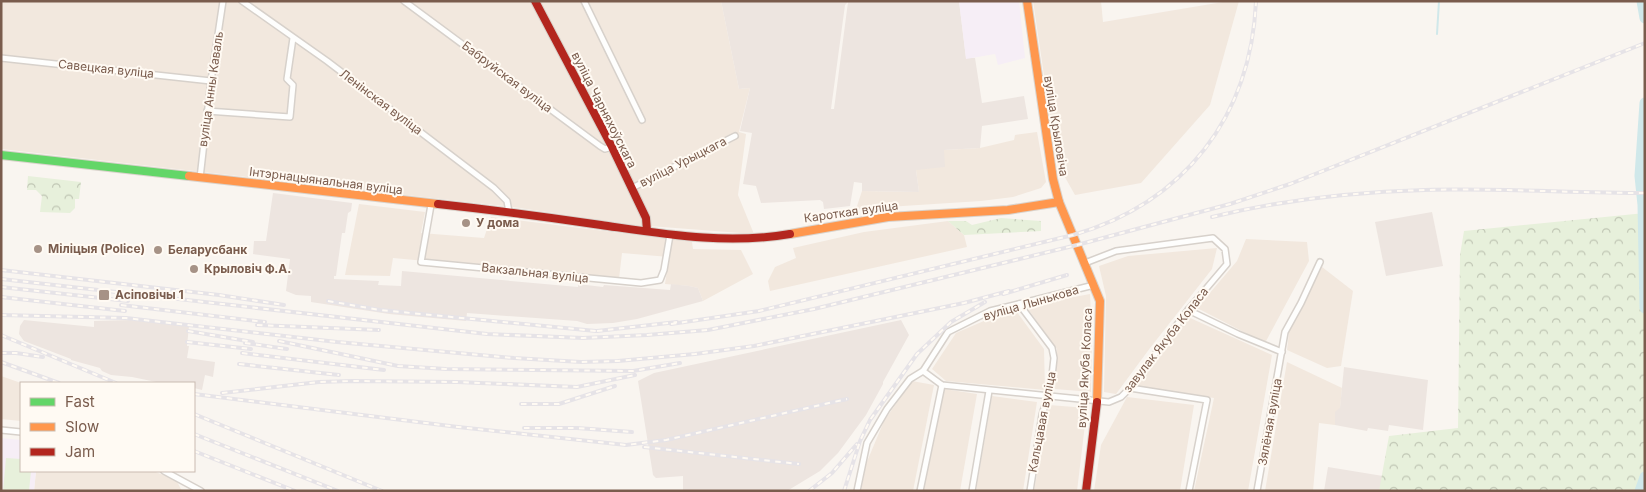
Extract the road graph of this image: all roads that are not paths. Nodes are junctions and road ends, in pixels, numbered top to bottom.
1 (224, 1) edge
2 (242, 1) edge
3 (404, 1) edge
4 (535, 1) edge
5 (584, 1) edge
6 (1027, 1) edge
7 (293, 38) junction
8 (1, 58) edge
9 (211, 81) junction
10 (208, 112) junction
11 (642, 120) dead end
12 (735, 136) dead end
13 (612, 147) junction
14 (1, 155) edge
15 (200, 178) junction
16 (632, 188) junction
17 (1059, 202) junction
18 (431, 205) junction
19 (509, 212) junction
20 (648, 231) junction
21 (670, 234) junction
22 (1079, 249) joint
23 (1320, 262) dead end
24 (1085, 263) junction
25 (1094, 285) junction
26 (1019, 304) junction
27 (1188, 310) junction
28 (1282, 352) junction
29 (923, 371) junction
30 (942, 385) junction
31 (1130, 388) junction
32 (989, 391) junction
33 (1048, 396) junction
34 (1097, 400) junction
35 (1, 430) edge
36 (20, 432) edge
37 (166, 472) edge
38 (201, 491) edge
39 (857, 491) edge
40 (920, 491) edge
41 (972, 491) edge
42 (1030, 491) edge
43 (1086, 491) edge
44 (1189, 491) edge
45 (1257, 491) edge

1 - 9 street, вуліца Анны Каваль
2 - 7 street, Ленінская вуліца
3 - 13 street, Бабруйская вуліца
4 - 13 street, вуліца Чарняхоўскага
5 - 11 street
6 - 17 street, вуліца Крыловіча
7 - 10 street
7 - 19 street, Ленінская вуліца
8 - 9 street, Савецкая вуліца
9 - 10 street, вуліца Анны Каваль
10 - 15 street, вуліца Анны Каваль
12 - 16 street, вуліца Урыцкага
13 - 16 street, вуліца Чарняхоўскага
14 - 15 street, Інтэрнацыянальная вуліца
15 - 18 street, Інтэрнацыянальная вуліца
16 - 20 street, вуліца Чарняхоўскага
17 - 21 street, Кароткая вуліца
17 - 22 street, вуліца Крыловіча
18 - 19 street, Інтэрнацыянальная вуліца
18 - 21 street, Вакзальная вуліца
19 - 20 street, Інтэрнацыянальная вуліца
20 - 21 street, Кароткая вуліца
22 - 24 street, вуліца Якуба Коласа
23 - 28 street, Зялёная вуліца
24 - 25 street, вуліца Якуба Коласа
24 - 27 street, завулак Якуба Коласа
25 - 26 street, вуліца Лынькова
25 - 34 street, вуліца Якуба Коласа
26 - 29 street, вуліца Лынькова
26 - 33 street, Кальцавая вуліца
27 - 28 street
27 - 31 street, завулак Якуба Коласа
28 - 45 street, Зялёная вуліца
29 - 30 street, завулак Якуба Коласа
29 - 39 street, вуліца Лынькова
30 - 32 street, завулак Якуба Коласа
30 - 40 street
31 - 34 street, завулак Якуба Коласа
31 - 44 street
32 - 33 street, завулак Якуба Коласа
32 - 41 street
33 - 34 street, завулак Якуба Коласа
33 - 42 street, Кальцавая вуліца
34 - 43 street, вуліца Якуба Коласа
35 - 36 street
37 - 38 street

